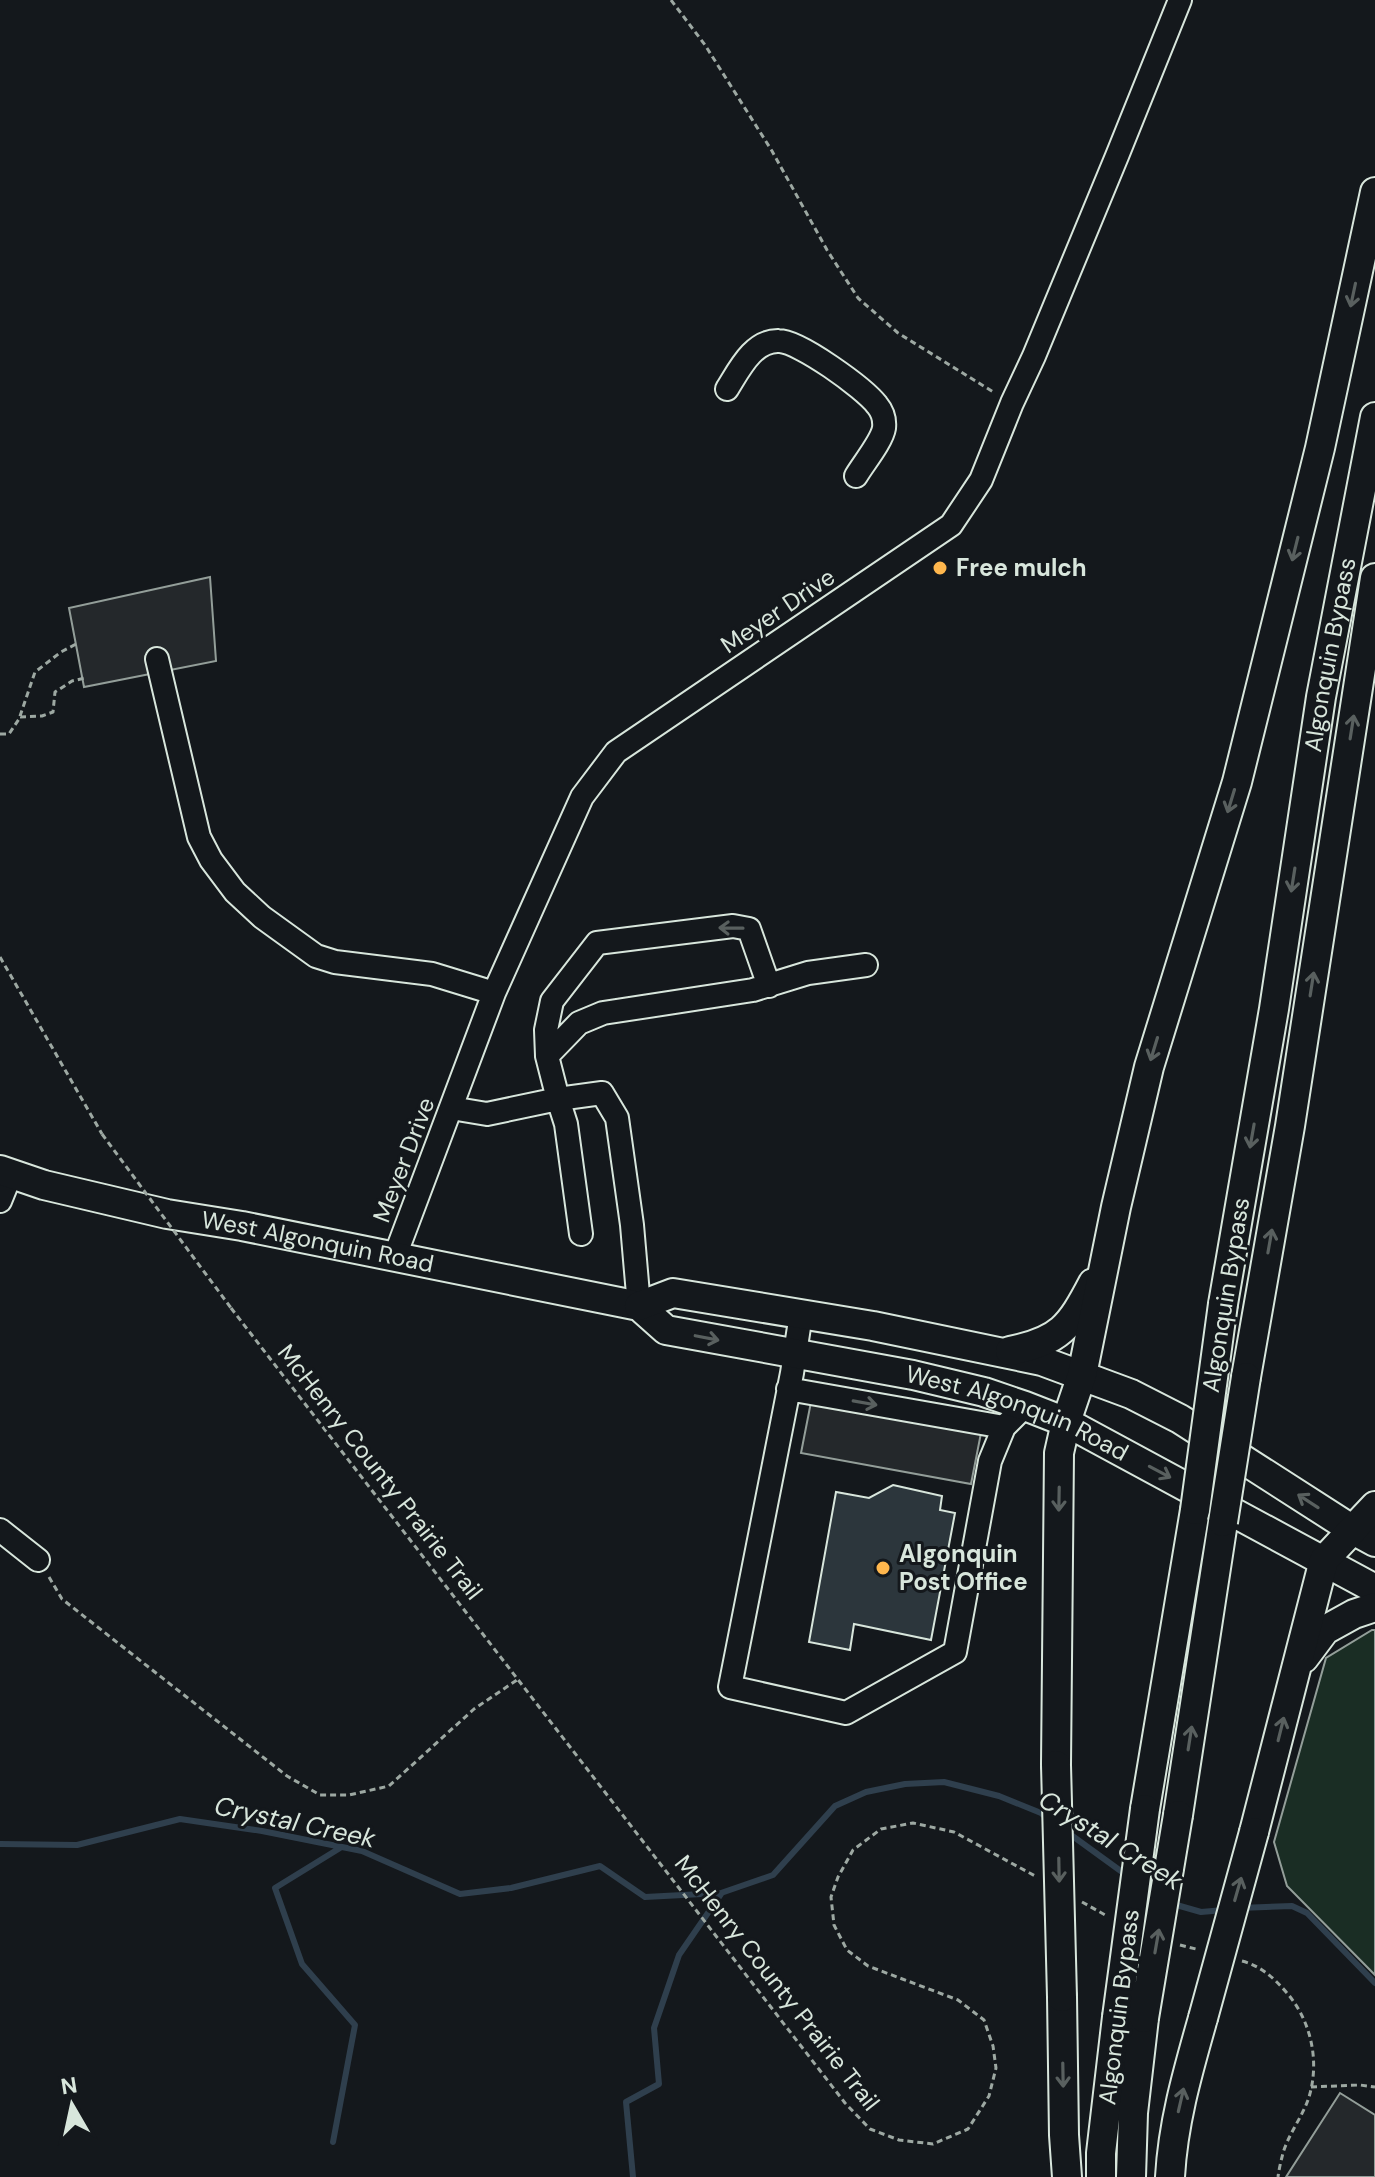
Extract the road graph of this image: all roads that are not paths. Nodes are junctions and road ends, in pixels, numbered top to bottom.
1 (1180, 0) edge
2 (1375, 192) edge
3 (727, 389) dead end
4 (1375, 417) edge
5 (856, 476) dead end
6 (1375, 578) edge
7 (157, 659) dead end
8 (866, 965) dead end
9 (769, 986) junction
10 (494, 993) junction
11 (547, 1056) junction
12 (558, 1099) junction
13 (451, 1108) junction
14 (5, 1172) edge
15 (0, 1201) edge
16 (581, 1234) dead end
17 (1108, 1253) junction
18 (395, 1256) junction
19 (639, 1306) junction
20 (801, 1314) junction
21 (795, 1353) junction
22 (1001, 1353) junction
23 (1082, 1375) junction
24 (788, 1389) junction
25 (1025, 1406) junction
26 (1066, 1422) junction
27 (1004, 1427) junction
28 (1375, 1506) edge
29 (0, 1530) edge
30 (1364, 1536) edge
31 (38, 1560) road end
32 (1324, 1560) junction
33 (1375, 1589) edge
34 (1375, 1607) edge
35 (1296, 1668) junction
36 (1131, 2017) junction
37 (1067, 2177) edge
38 (1101, 2177) edge
39 (1131, 2177) edge
40 (1170, 2177) edge

1 - 10 street, Meyer Drive
2 -> 17 main road
3 - 5 street
4 -> 36 main road, Algonquin Bypass, bridge
36 -> 6 main road, Algonquin Bypass, bridge
7 - 10 street
8 - 9 street
9 - 11 street
9 -> 11 street
10 - 13 street, Meyer Drive
11 - 12 street
12 - 13 street
12 - 16 street
12 - 19 street
13 - 18 street, Meyer Drive
14 - 15 street
14 - 18 main road, West Algonquin Road
17 - 22 main road
17 - 23 main road
18 - 19 main road, West Algonquin Road
19 - 20 main road, West Algonquin Road
19 -> 21 main road, West Algonquin Road
20 - 21 street
20 - 22 main road, West Algonquin Road
21 - 24 street
21 - 25 main road, West Algonquin Road
22 - 23 main road, West Algonquin Road
23 - 26 main road
30 -> 23 main road, West Algonquin Road
24 -> 27 street
24 - 27 street
25 - 26 main road, West Algonquin Road
25 - 27 street
26 -> 32 main road, West Algonquin Road
26 -> 37 main road, bridge
28 - 30 main road
29 - 31 street
30 - 32 main road
32 - 33 main road, West Algonquin Road
32 - 35 main road
34 - 35 main road
40 -> 35 main road, bridge
36 - 38 main road, Algonquin Bypass
36 - 39 main road, Algonquin Bypass

